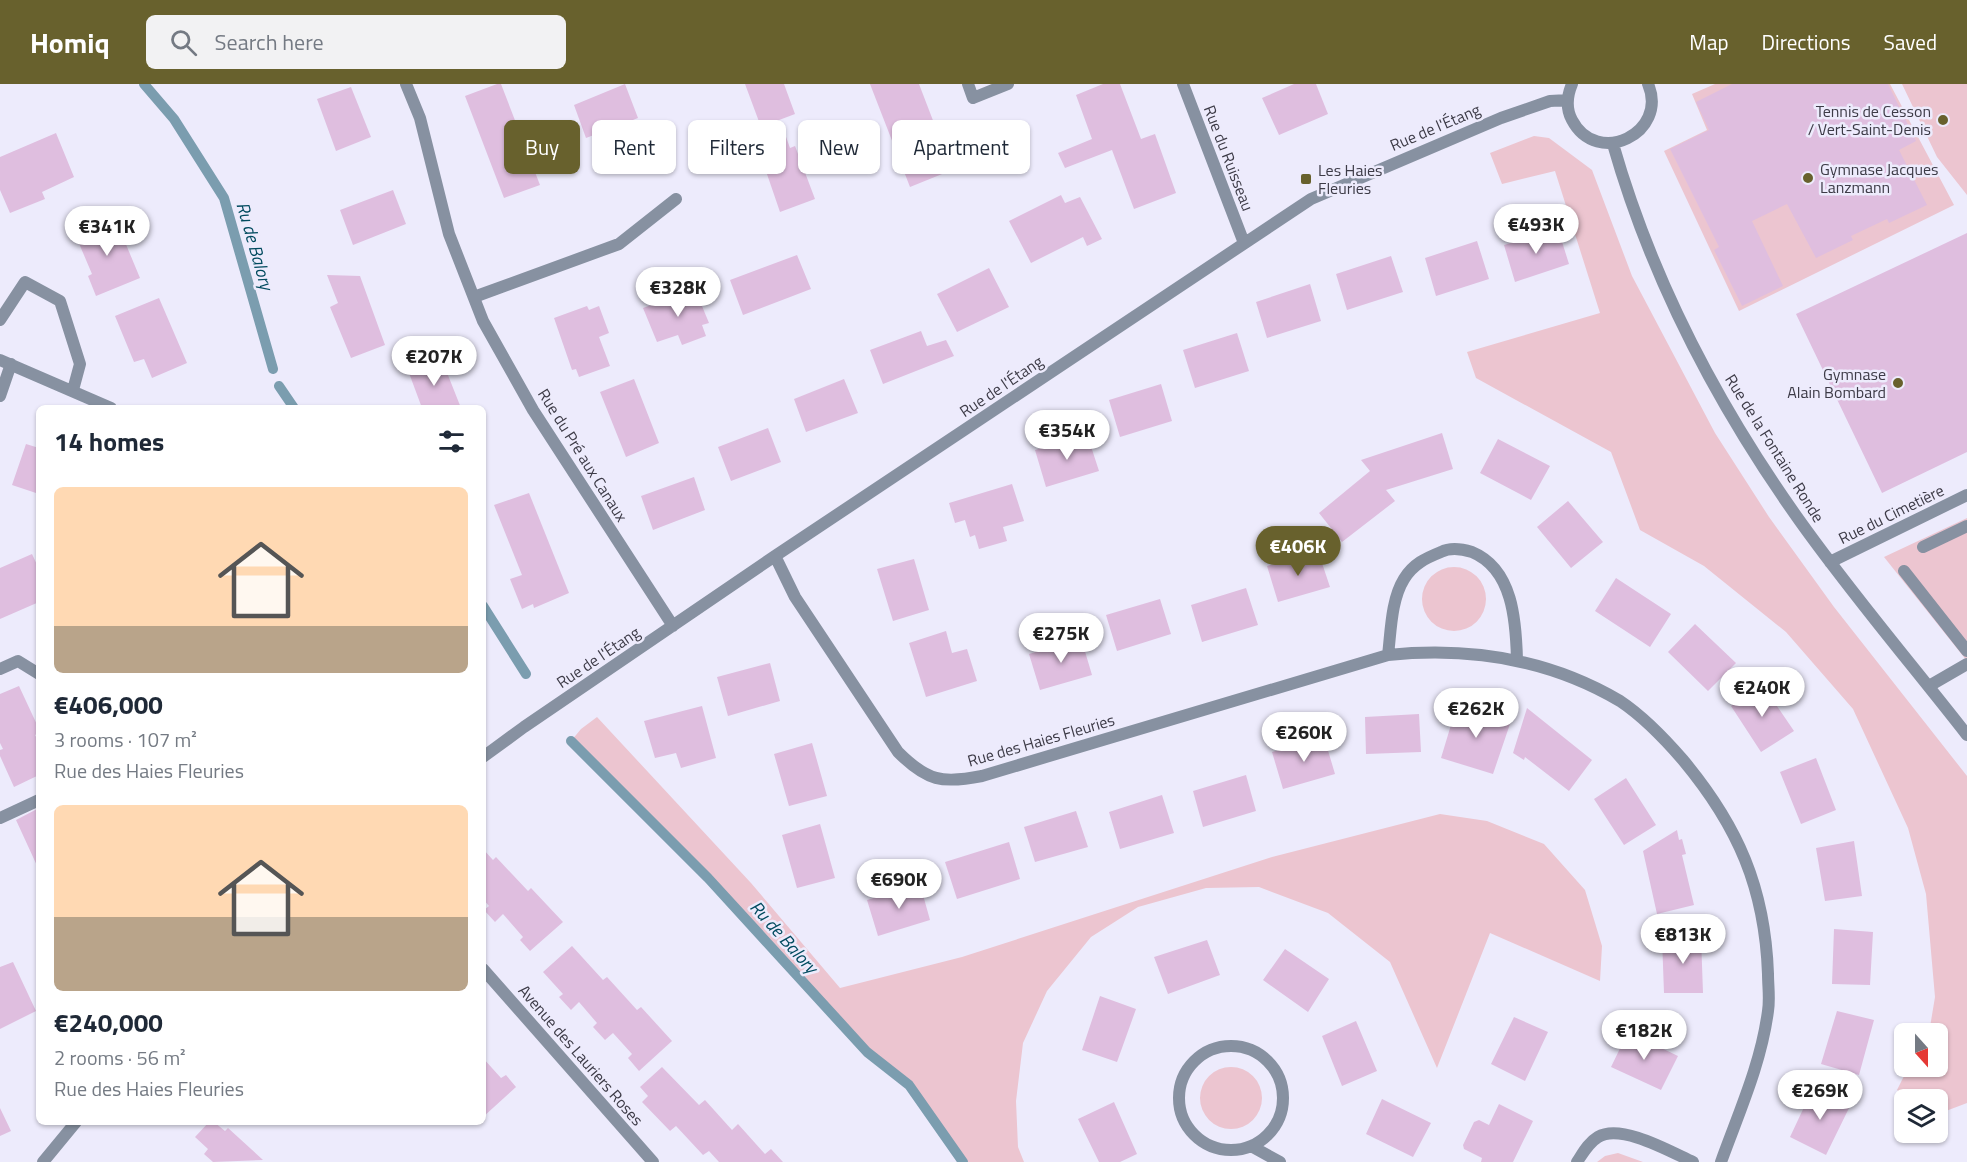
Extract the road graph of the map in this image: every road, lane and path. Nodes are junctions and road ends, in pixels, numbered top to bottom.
1 (406, 84) edge
2 (968, 84) edge
3 (1008, 84) edge
4 (1183, 84) edge
5 (1572, 84) edge
6 (1648, 84) edge
7 (1568, 100) junction
8 (1613, 144) junction
9 (676, 199) dead end
10 (1244, 243) junction
11 (474, 297) junction
12 (0, 320) edge
13 (6, 362) edge
14 (73, 390) junction
15 (0, 396) edge
16 (105, 405) edge
17 (1967, 495) edge
18 (1967, 526) edge
19 (1923, 547) dead end
20 (775, 556) junction
21 (1830, 562) junction
22 (1904, 571) dead end
23 (673, 626) junction
24 (1967, 651) edge
25 (1388, 655) junction
26 (1517, 660) junction
27 (1967, 664) edge
28 (0, 669) edge
29 (36, 672) edge
30 (1929, 687) junction
31 (1967, 735) edge
32 (486, 756) edge
33 (36, 801) edge
34 (0, 818) edge
35 (486, 972) edge
36 (74, 1125) edge
37 (1251, 1146) junction
38 (43, 1162) edge
39 (653, 1162) edge
40 (1280, 1162) edge
41 (1577, 1162) edge
42 (1693, 1162) edge
43 (1721, 1162) edge

1 - 11 street, Rue du Pré aux Canaux
2 - 3 street
4 - 10 street, Rue du Ruisseau
5 - 7 street
6 - 8 street
7 - 8 street
7 - 10 street, Rue de l'Étang
8 - 21 street, Rue de la Fontaine Ronde
9 - 11 street
10 - 20 street, Rue de l'Étang
11 - 23 street, Rue du Pré aux Canaux
12 - 14 street
13 - 14 street
13 - 15 street
14 - 16 street
17 - 21 street, Rue du Cimetière
18 - 19 street
20 - 23 street, Rue de l'Étang
20 - 25 street, Rue des Haies Fleuries
21 - 30 street, Rue de la Fontaine Ronde
22 - 24 street
23 - 32 street, Rue de l'Étang
25 - 26 street, Rue des Haies Fleuries
25 - 26 street
26 - 43 street, Rue des Haies Fleuries
27 - 30 street
28 - 29 street
30 - 31 street, Rue de la Fontaine Ronde
33 - 34 street
35 - 39 street, Avenue des Lauriers Roses
36 - 38 street
37 - 37 street
37 - 40 street
41 - 42 street

